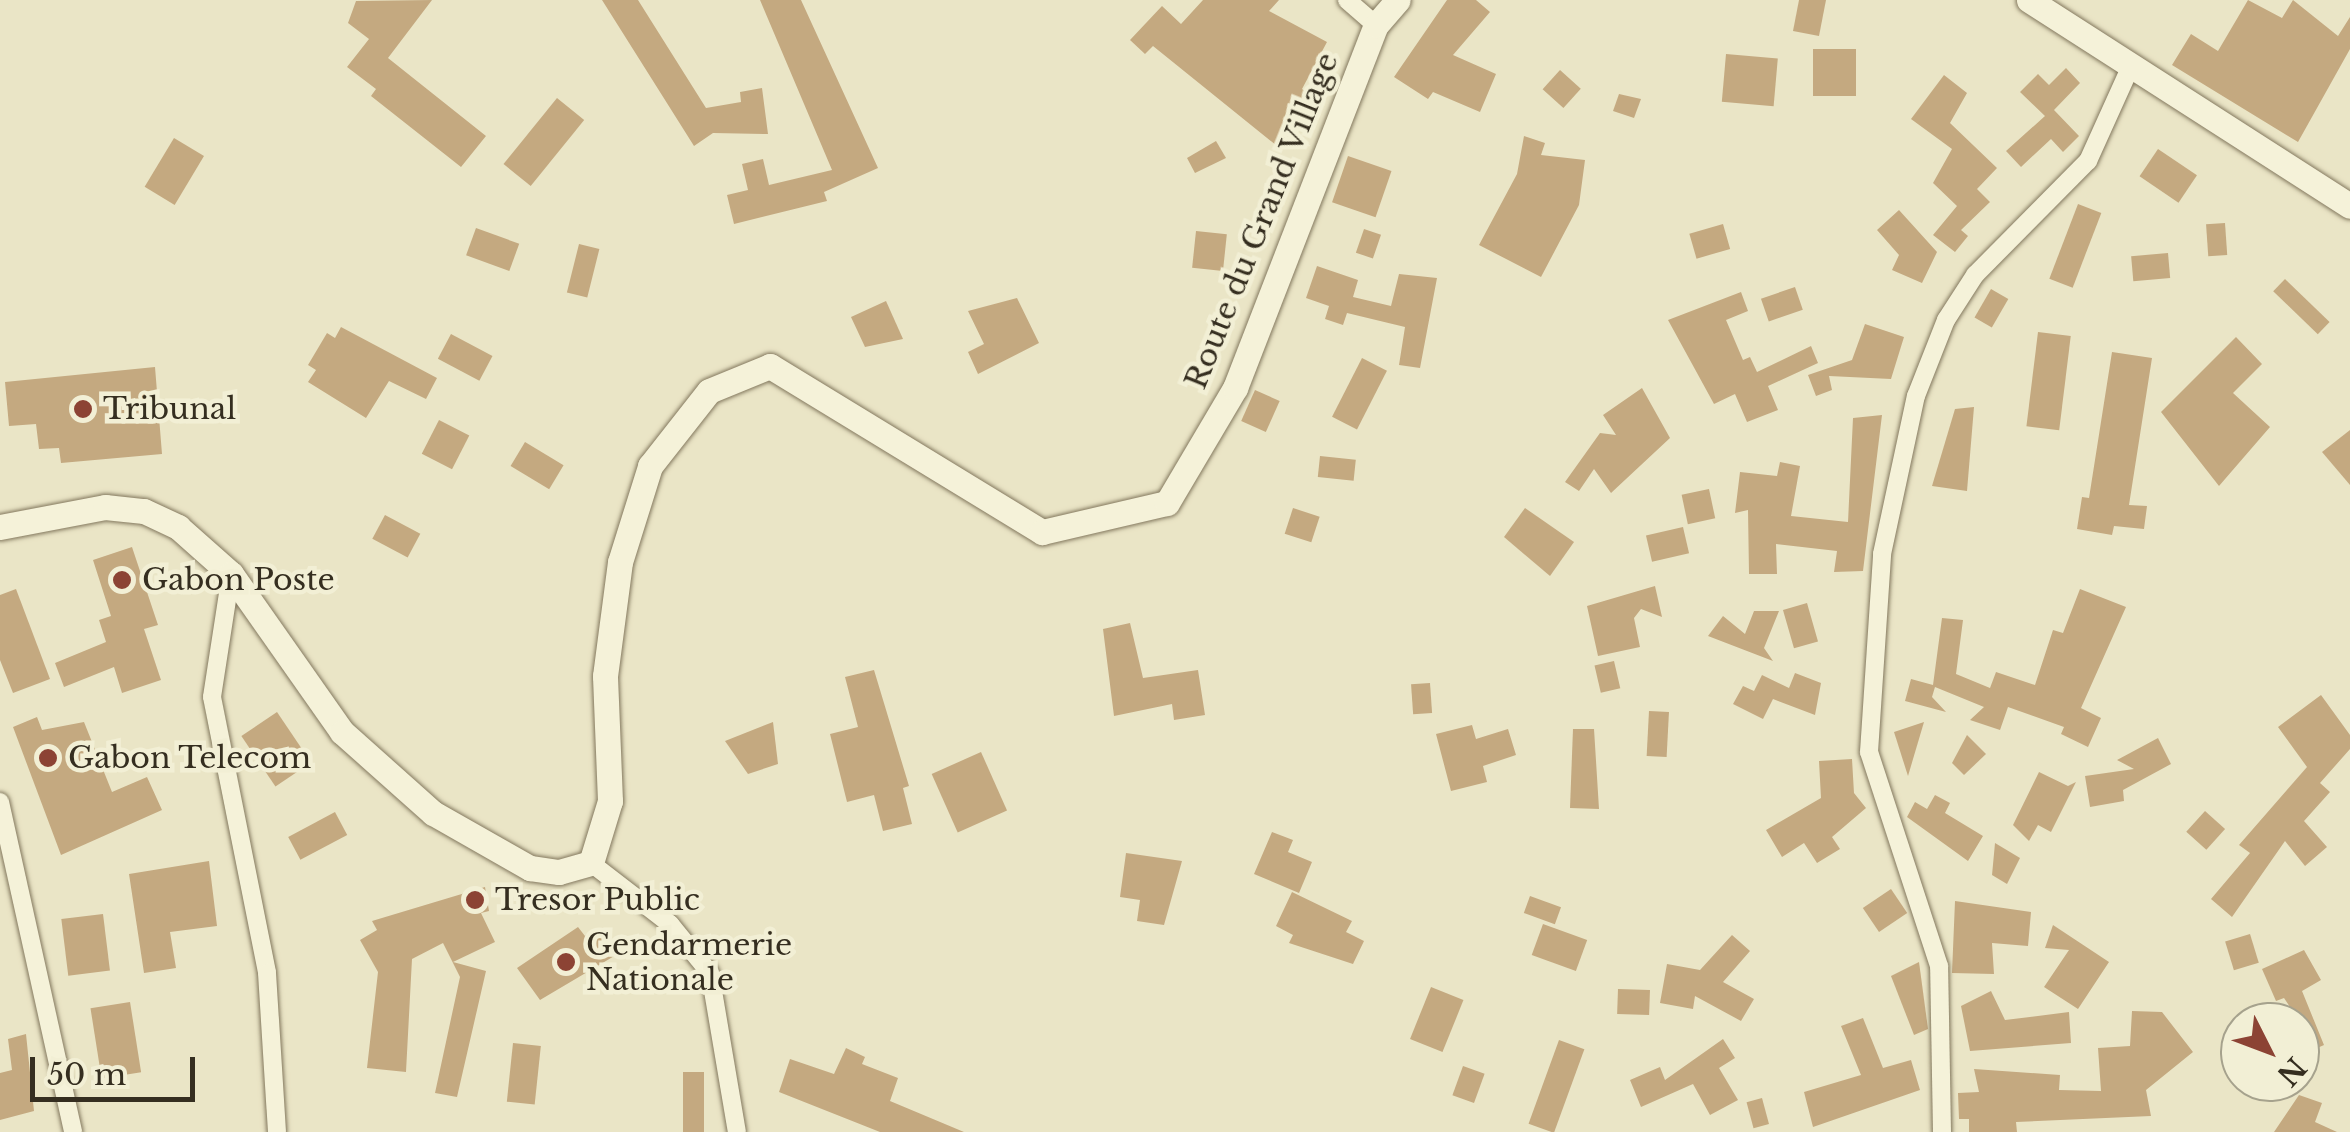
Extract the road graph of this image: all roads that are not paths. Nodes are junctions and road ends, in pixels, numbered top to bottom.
1 (1347, 0) edge
2 (1398, 0) edge
3 (2028, 0) edge
4 (1376, 24) junction
5 (2130, 68) junction
6 (2350, 206) edge
7 (0, 527) edge
8 (231, 574) junction
9 (0, 802) edge
10 (591, 863) junction
11 (73, 1132) edge
12 (278, 1132) edge
13 (737, 1132) edge
14 (1942, 1132) edge

1 - 4 street
2 - 4 street, Route du Grand Village
3 - 5 street
4 - 10 street, Route du Grand Village
5 - 6 street
5 - 14 street
7 - 8 street
8 - 10 street
8 - 12 street
9 - 11 street
10 - 13 street

